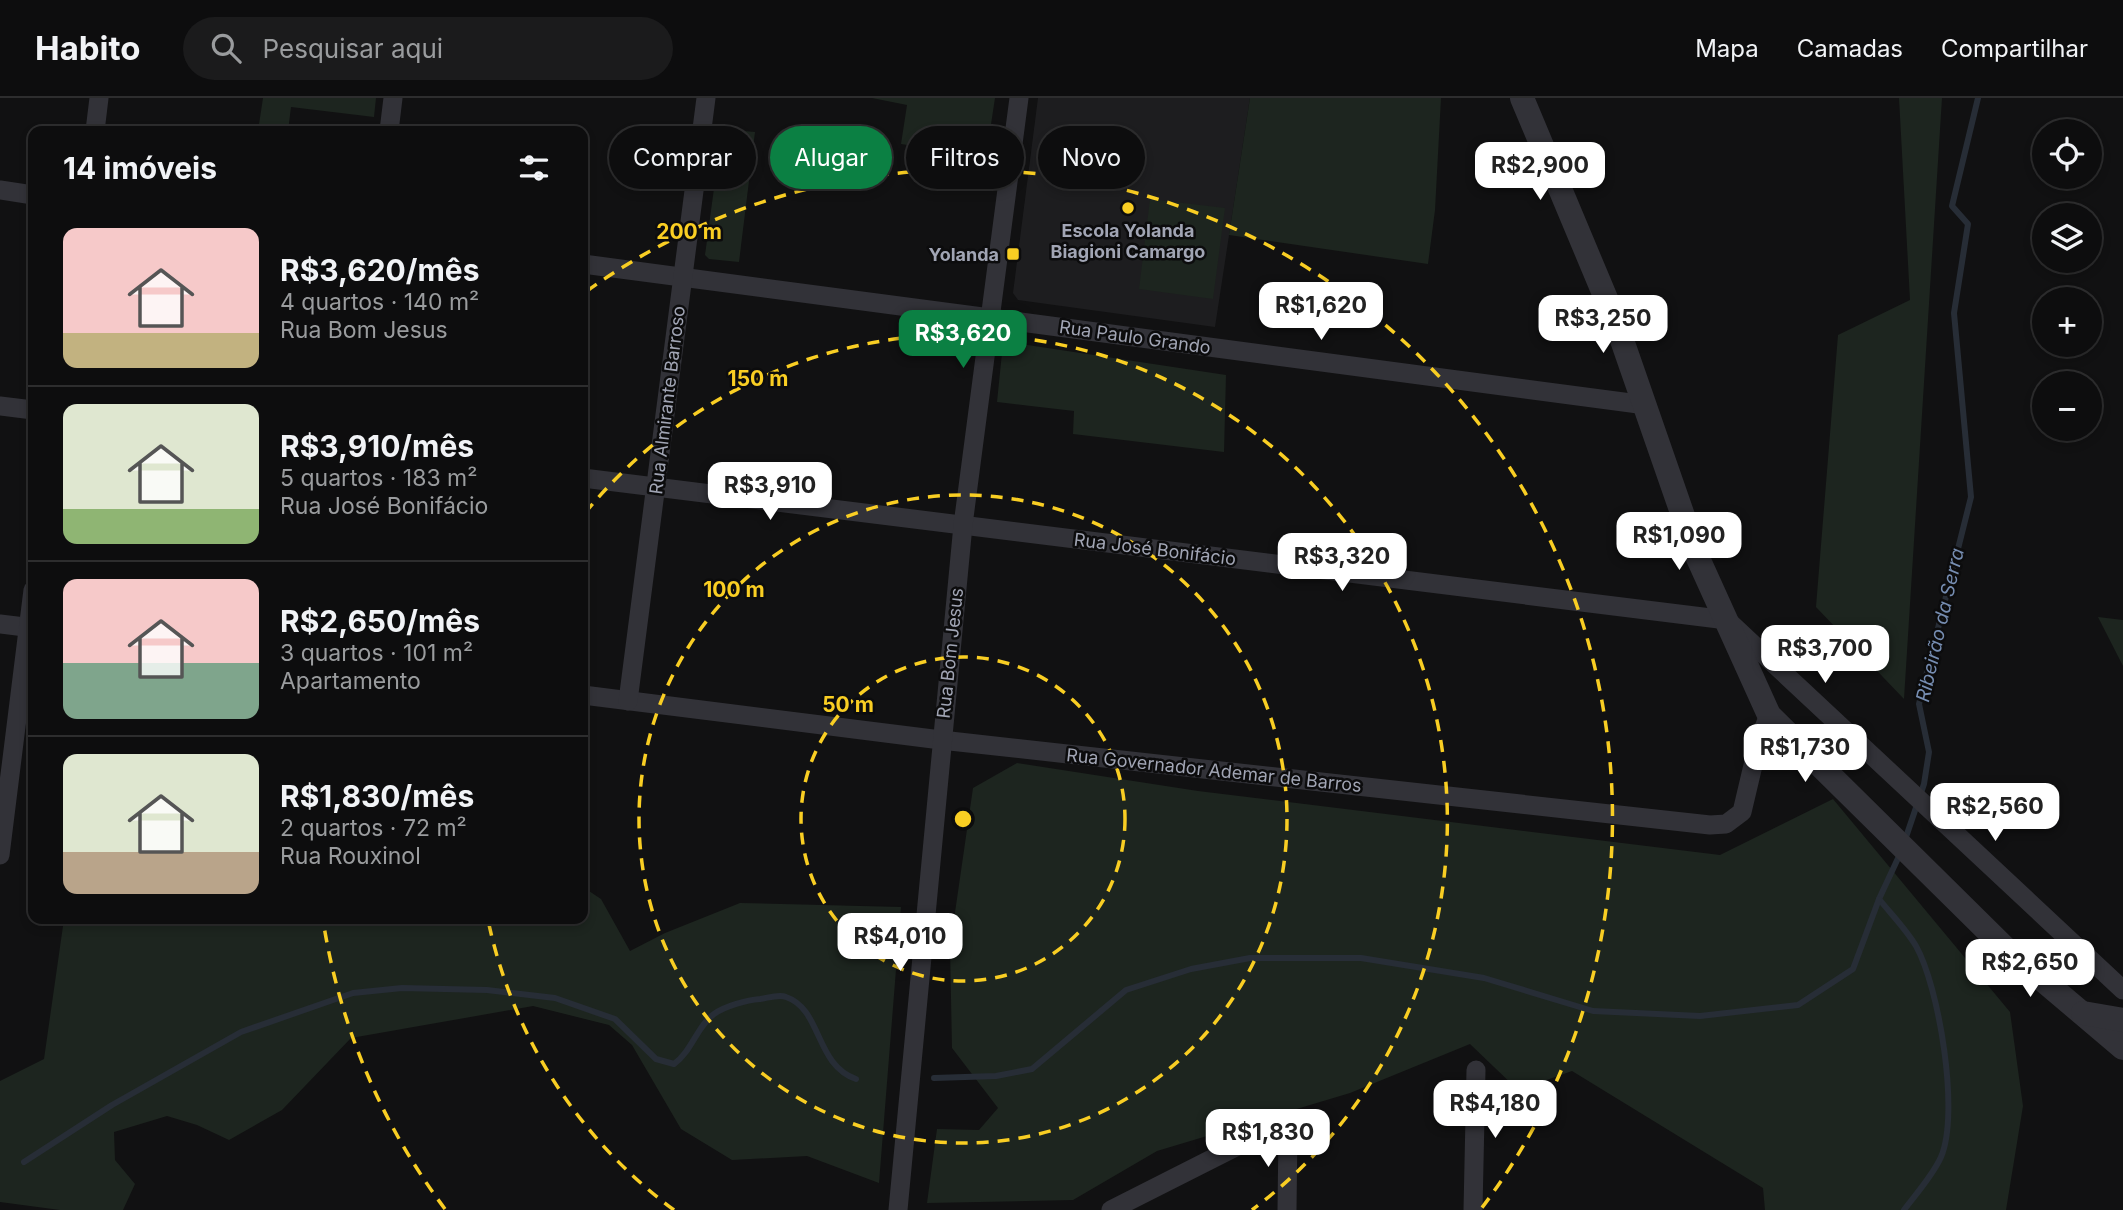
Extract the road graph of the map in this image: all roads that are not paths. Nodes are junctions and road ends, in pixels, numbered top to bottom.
1 (99, 98) edge
2 (393, 98) edge
3 (706, 98) edge
4 (1019, 98) edge
5 (1522, 98) edge
6 (96, 126) edge
7 (390, 126) edge
8 (0, 190) edge
9 (28, 194) edge
10 (588, 265) edge
11 (683, 277) junction
12 (990, 318) junction
13 (0, 405) edge
14 (1646, 405) junction
15 (28, 409) edge
16 (588, 479) edge
17 (656, 487) junction
18 (963, 525) junction
19 (1727, 620) junction
20 (0, 624) edge
21 (28, 627) edge
22 (28, 649) edge
23 (588, 696) edge
24 (628, 701) junction
25 (1769, 715) junction
26 (941, 740) junction
27 (0, 855) edge
28 (2123, 990) edge
29 (2083, 1013) junction
30 (2123, 1020) edge
31 (2123, 1048) edge
32 (1476, 1070) dead end
33 (898, 1210) edge
34 (1111, 1210) edge
35 (1287, 1210) edge
36 (1473, 1210) edge

1 - 6 street
2 - 7 street
3 - 11 street, Rua Almirante Barroso
4 - 12 street, Rua Bom Jesus
5 - 14 street
8 - 9 street
10 - 11 street, Rua Paulo Grando
11 - 12 street, Rua Paulo Grando
11 - 17 street, Rua Almirante Barroso
12 - 14 street, Rua Paulo Grando
12 - 18 street, Rua Bom Jesus
13 - 15 street
14 - 19 street
16 - 17 street, Rua José Bonifácio
17 - 18 street, Rua José Bonifácio
17 - 24 street, Rua Almirante Barroso
18 - 19 street, Rua José Bonifácio
18 - 26 street, Rua Bom Jesus
19 - 25 street
19 - 28 street
20 - 21 street
22 - 27 street
23 - 24 street, Rua Governador Ademar de Barros
24 - 26 street, Rua Governador Ademar de Barros
25 - 26 street, Rua Governador Ademar de Barros
25 - 29 street
26 - 33 street, Rua Bom Jesus
29 - 30 street
29 - 31 street
32 - 36 street
34 - 35 street

